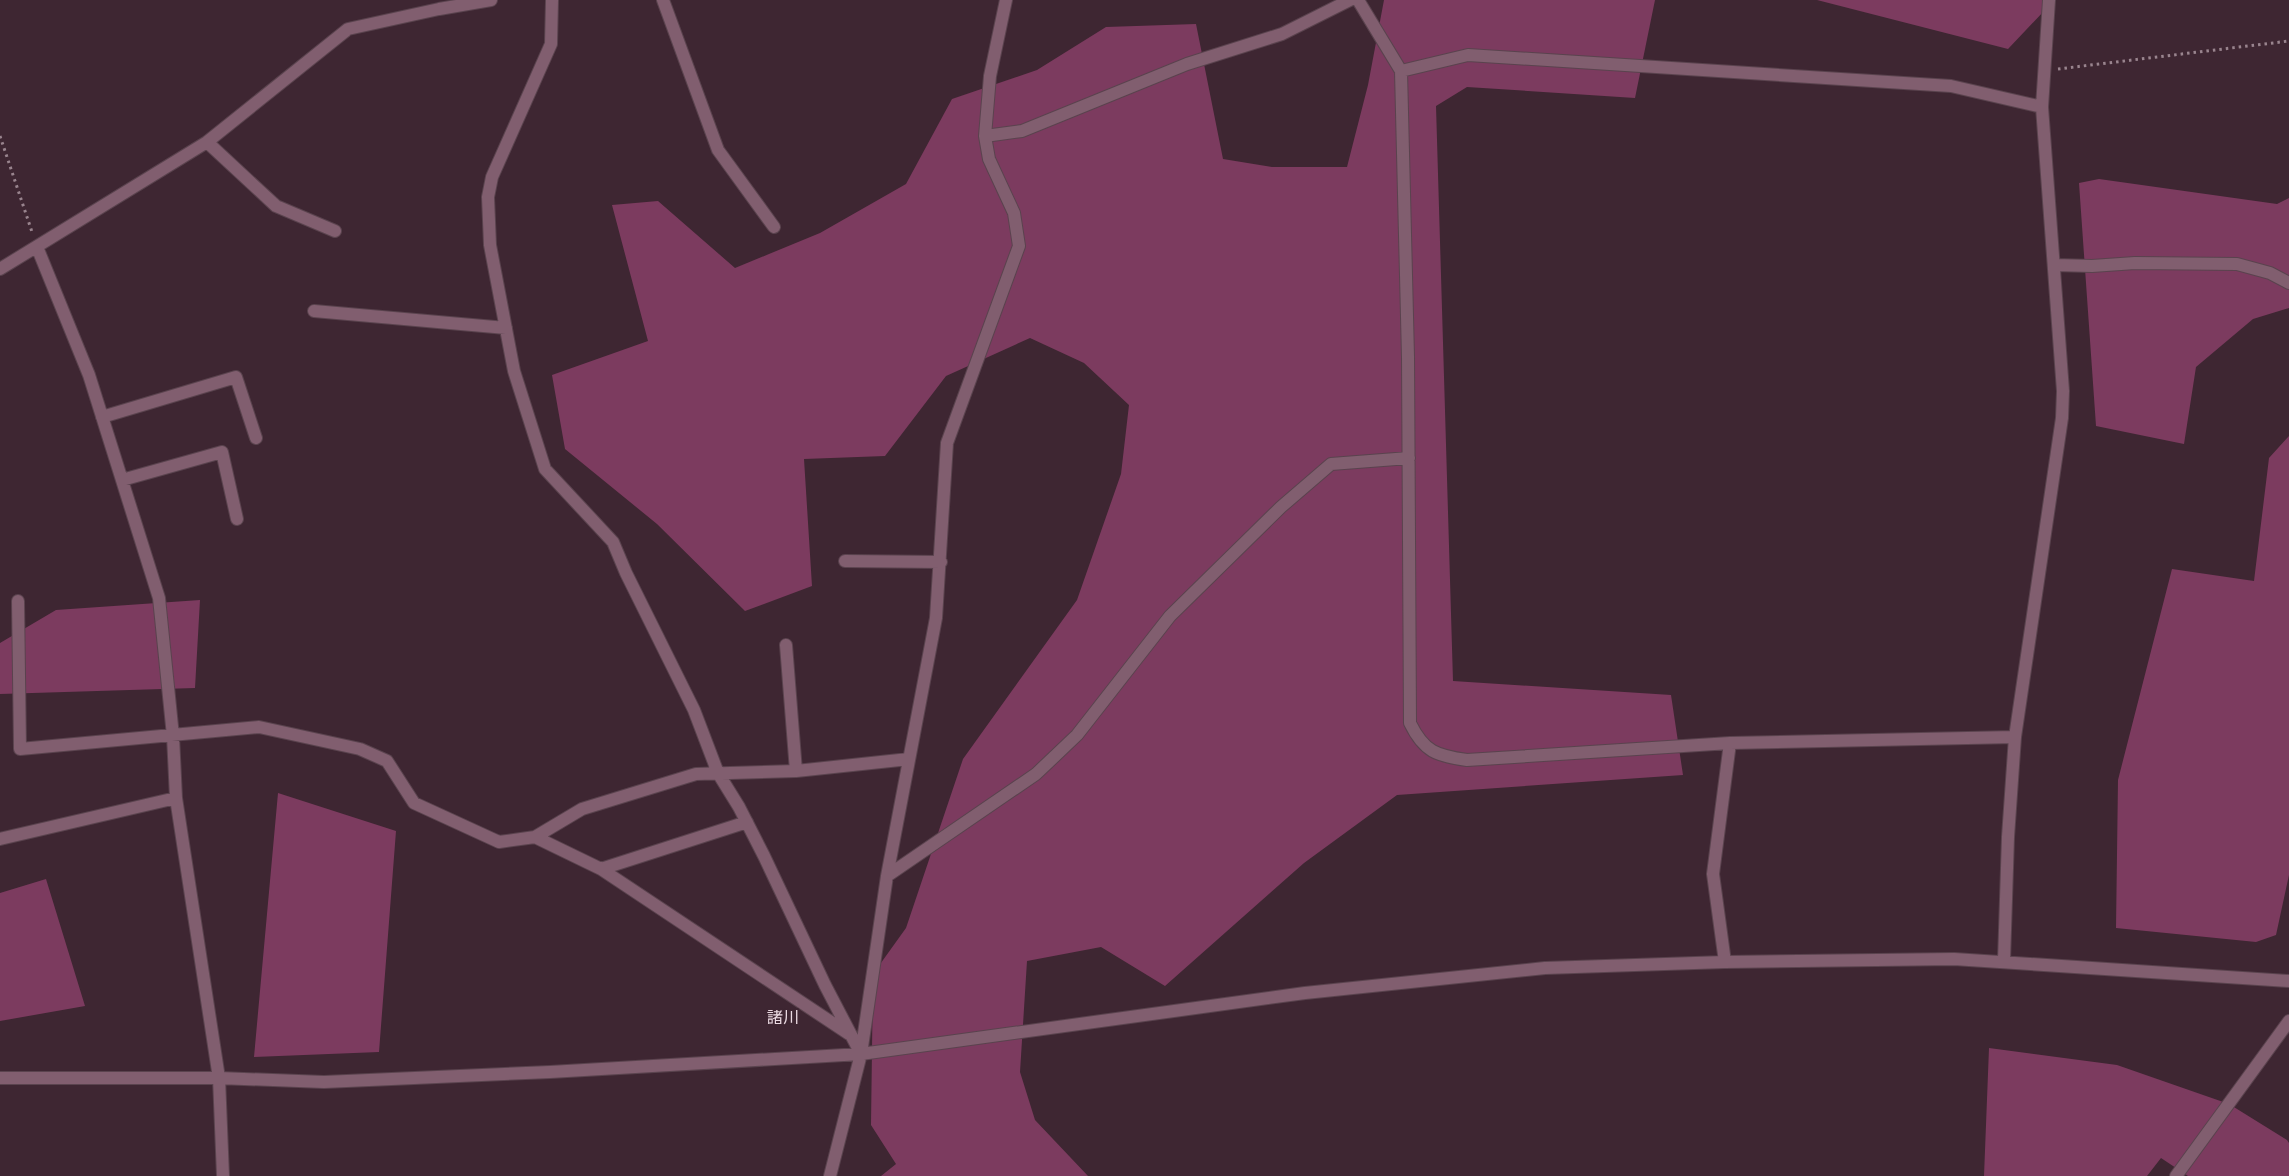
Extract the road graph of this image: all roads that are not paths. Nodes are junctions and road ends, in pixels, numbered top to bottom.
1 (491, 0) edge
2 (552, 0) edge
3 (663, 0) edge
4 (1006, 0) edge
5 (1350, 0) edge
6 (1358, 0) edge
7 (2049, 0) edge
8 (1401, 71) junction
9 (2042, 107) junction
10 (985, 136) junction
11 (207, 142) junction
12 (774, 227) dead end
13 (335, 231) dead end
14 (37, 247) junction
15 (2054, 265) junction
16 (0, 269) edge
17 (2289, 283) edge
18 (314, 311) dead end
19 (506, 328) junction
20 (102, 417) junction
21 (256, 438) dead end
22 (1409, 458) junction
23 (122, 480) junction
24 (237, 519) dead end
25 (845, 561) dead end
26 (940, 562) junction
27 (18, 601) dead end
28 (786, 645) dead end
29 (173, 736) junction
30 (2014, 737) junction
31 (1730, 743) junction
32 (909, 759) junction
33 (796, 771) junction
34 (718, 773) junction
35 (176, 798) junction
36 (747, 822) junction
37 (535, 838) junction
38 (0, 839) edge
39 (601, 869) junction
40 (887, 876) junction
41 (2004, 961) junction
42 (1725, 962) junction
43 (2289, 981) edge
44 (2289, 1021) edge
45 (851, 1035) junction
46 (861, 1054) junction
47 (0, 1078) edge
48 (219, 1078) junction
49 (223, 1176) edge
50 (830, 1176) edge
51 (2176, 1176) edge

1 - 11 street
2 - 19 street
3 - 12 street
4 - 10 street
5 - 10 street
6 - 8 street
7 - 9 street
8 - 9 street
8 - 22 street
9 - 15 street
10 - 26 street
11 - 13 street
11 - 14 street
14 - 16 street
14 - 20 street
15 - 17 street
15 - 30 street
18 - 19 street
19 - 34 street
20 - 21 street
20 - 23 street
22 - 31 street
22 - 40 street
23 - 24 street
23 - 29 street
25 - 26 street
26 - 32 street
27 - 29 street
28 - 33 street
29 - 35 street
29 - 37 street
30 - 31 street
30 - 41 street
31 - 42 street
32 - 33 street
32 - 40 street
33 - 34 street
34 - 36 street
34 - 37 street
35 - 38 street
35 - 48 street
36 - 39 street
36 - 45 street
37 - 39 street
39 - 45 street
40 - 46 street
41 - 42 street
41 - 43 street
42 - 46 street
44 - 51 street
45 - 46 street
46 - 48 street
46 - 50 street
47 - 48 street
48 - 49 street

